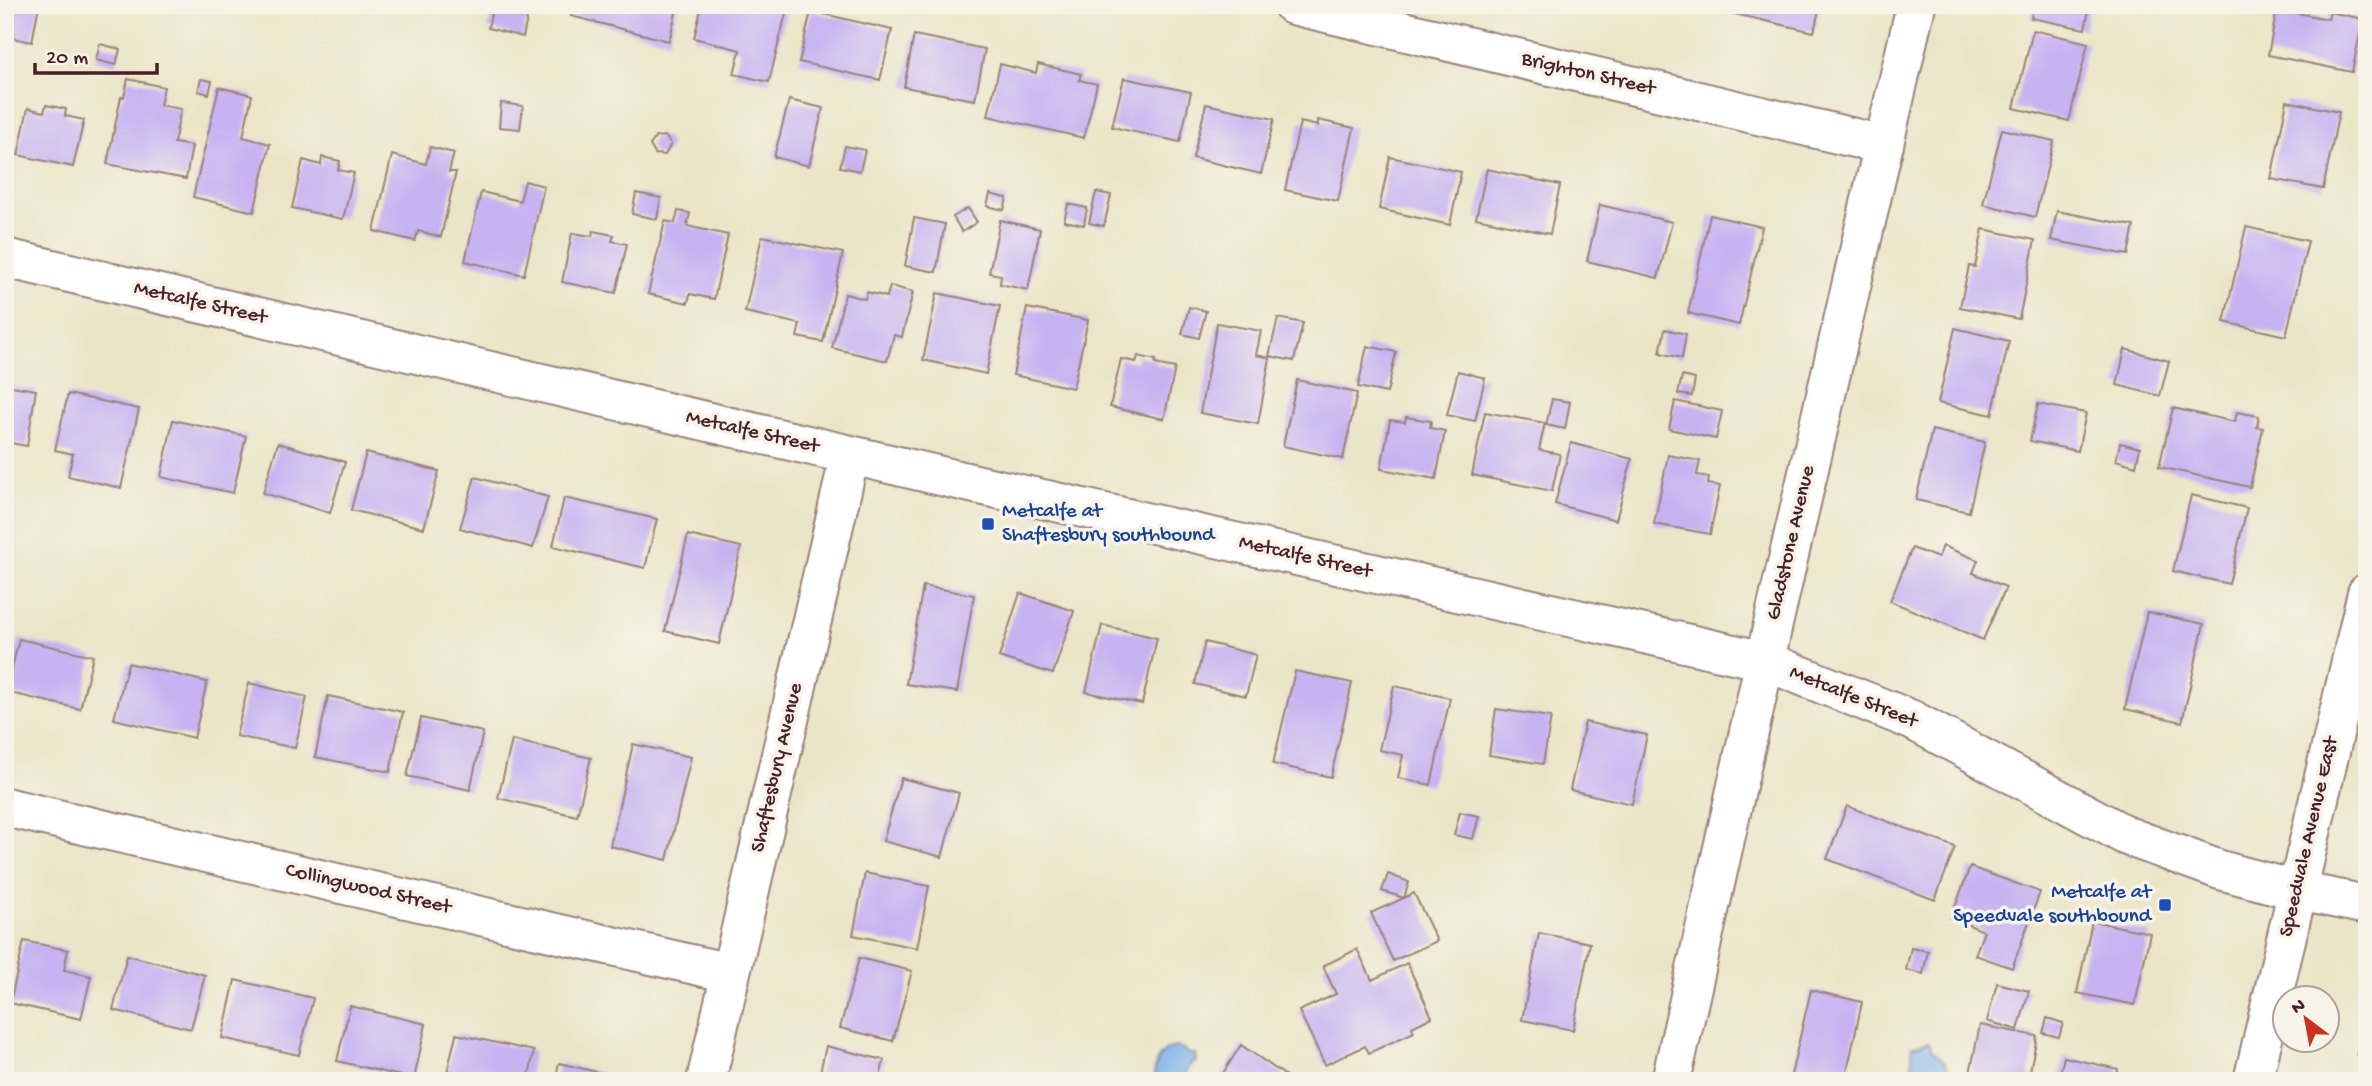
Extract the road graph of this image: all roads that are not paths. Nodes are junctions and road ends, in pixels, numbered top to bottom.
1 (1293, 5) edge
2 (1916, 5) edge
3 (1407, 18) edge
4 (1884, 145) junction
5 (5, 258) edge
6 (850, 455) junction
7 (2367, 593) edge
8 (1765, 661) junction
9 (5, 807) edge
10 (2298, 891) junction
11 (2367, 905) edge
12 (730, 973) junction
13 (706, 1081) edge
14 (1671, 1081) edge
15 (2253, 1081) edge

1 - 3 street, Brighton Street
2 - 4 street, Gladstone Avenue
3 - 4 street, Brighton Street
4 - 8 street, Gladstone Avenue
5 - 6 street, Metcalfe Street
6 - 8 street, Metcalfe Street
6 - 12 street, Shaftesbury Avenue
7 - 10 street, Speedvale Avenue East
8 - 10 street, Metcalfe Street
8 - 14 street, Gladstone Avenue
9 - 12 street, Collingwood Street
10 - 11 street, Metcalfe Street
10 - 15 street, Speedvale Avenue East
12 - 13 street, Shaftesbury Avenue

